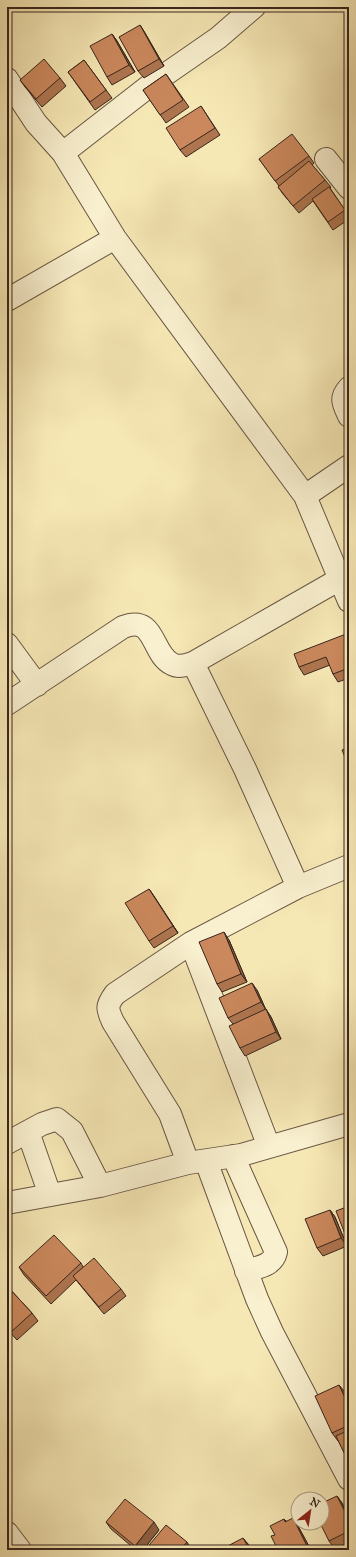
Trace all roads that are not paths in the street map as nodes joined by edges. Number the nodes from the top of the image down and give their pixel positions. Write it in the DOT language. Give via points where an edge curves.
graph roads {
  1 [pos="254,7"];
  2 [pos="7,79"];
  3 [pos="63,153"];
  4 [pos="326,159"];
  5 [pos="349,188"];
  6 [pos="116,238"];
  7 [pos="7,300"];
  8 [pos="349,388"];
  9 [pos="349,416"];
  10 [pos="349,466"];
  11 [pos="305,496"];
  12 [pos="346,593"];
  13 [pos="7,644"];
  14 [pos="193,663"];
  15 [pos="37,685"];
  16 [pos="7,704"];
  17 [pos="349,866"];
  18 [pos="298,887"];
  19 [pos="191,943"];
  20 [pos="349,1125"];
  21 [pos="28,1132"];
  22 [pos="7,1143"];
  23 [pos="269,1147"];
  24 [pos="233,1156"];
  25 [pos="197,1162"];
  26 [pos="100,1186"];
  27 [pos="50,1195"];
  28 [pos="7,1203"];
  29 [pos="246,1271"];
  30 [pos="349,1479"];
  31 [pos="7,1532"];
  32 [pos="20,1550"];
  1 -- 3 [label="street" via="218,38 153,83"];
  2 -- 3 [label="street" via="36,123"];
  3 -- 6 [label="street"];
  4 -- 5 [label="street"];
  6 -- 7 [label="street"];
  6 -- 11 [label="street"];
  8 -- 9 [label="street" via="342,400"];
  10 -- 11 [label="street"];
  11 -- 12 [label="street"];
  12 -- 14 [label="street"];
  13 -- 15 [label="street"];
  14 -- 15 [label="street" via="172,665 147,631 141,625 132,624 123,627"];
  14 -- 18 [label="street" via="245,769"];
  15 -- 16 [label="street"];
  17 -- 18 [label="street"];
  18 -- 19 [label="street"];
  19 -- 23 [label="street"];
  19 -- 25 [label="street" via="115,994 109,1002 108,1011"];
  20 -- 23 [label="street"];
  21 -- 22 [label="street"];
  21 -- 26 [label="street" via="42,1124 57,1120 63,1123 72,1131"];
  21 -- 27 [label="street"];
  23 -- 24 [label="street"];
  24 -- 25 [label="street"];
  24 -- 29 [label="street" via="276,1252 275,1258 268,1264"];
  25 -- 26 [label="street"];
  25 -- 29 [label="street"];
  26 -- 27 [label="street"];
  27 -- 28 [label="street"];
  29 -- 30 [label="street" via="272,1332"];
  31 -- 32 [label="street"];
}
